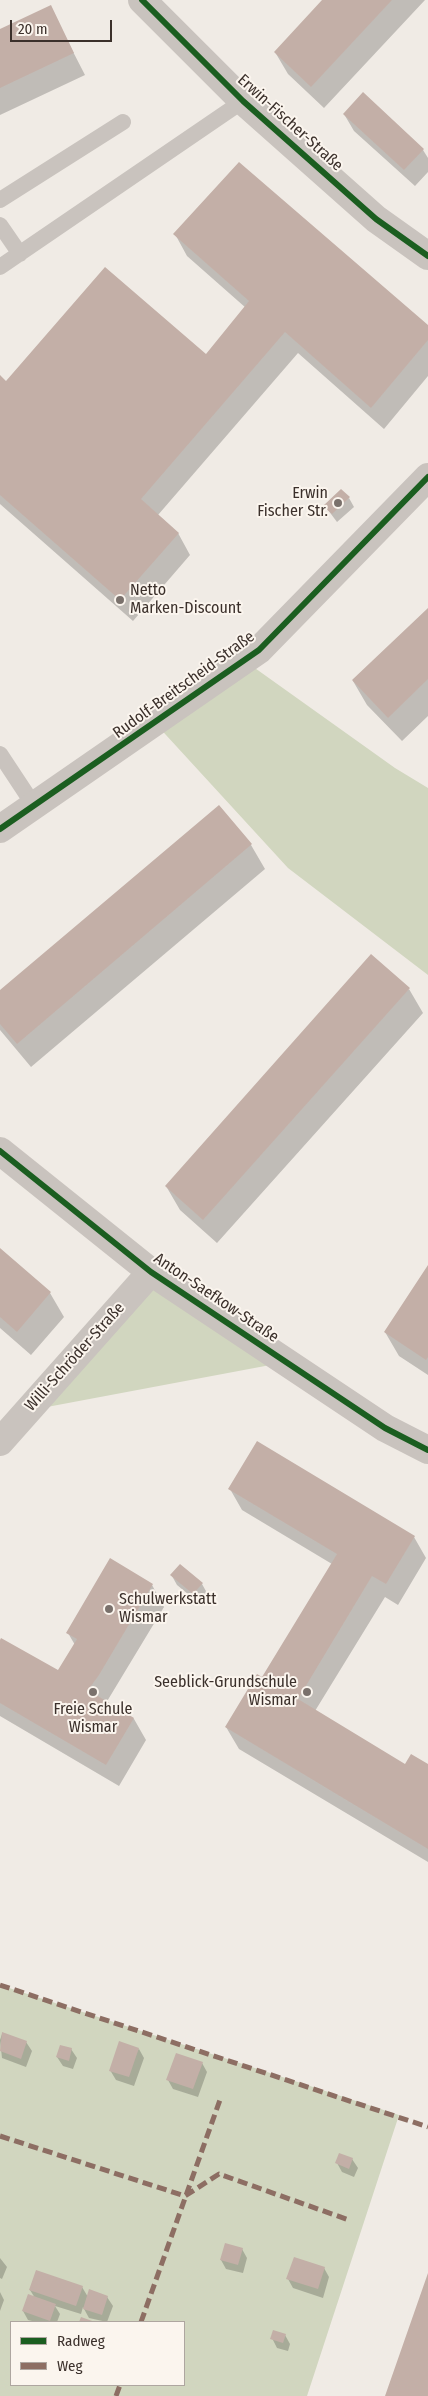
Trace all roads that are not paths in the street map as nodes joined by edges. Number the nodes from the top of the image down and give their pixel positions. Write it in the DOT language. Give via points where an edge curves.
graph roads {
  1 [pos="142,0"];
  2 [pos="243,101"];
  3 [pos="123,122"];
  4 [pos="0,200"];
  5 [pos="0,225"];
  6 [pos="20,254"];
  7 [pos="428,256"];
  8 [pos="0,267"];
  9 [pos="428,477"];
  10 [pos="0,754"];
  11 [pos="34,807"];
  12 [pos="0,829"];
  13 [pos="0,1151"];
  14 [pos="151,1272"];
  15 [pos="0,1442"];
  16 [pos="428,1450"];
  1 -- 2 [label="street, Erwin-Fischer-Straße"];
  2 -- 6 [label="lane"];
  2 -- 7 [label="street, Erwin-Fischer-Straße" via="376,219"];
  3 -- 4 [label="lane"];
  5 -- 6 [label="lane"];
  6 -- 8 [label="lane"];
  9 -- 11 [label="street, Rudolf-Breitscheid-Straße" via="259,650"];
  10 -- 11 [label="lane"];
  11 -- 12 [label="street, Rudolf-Breitscheid-Straße"];
  13 -- 14 [label="street, Anton-Saefkow-Straße"];
  14 -- 15 [label="street, Willi-Schröder-Straße"];
  14 -- 16 [label="street, Anton-Saefkow-Straße" via="385,1428"];
}
